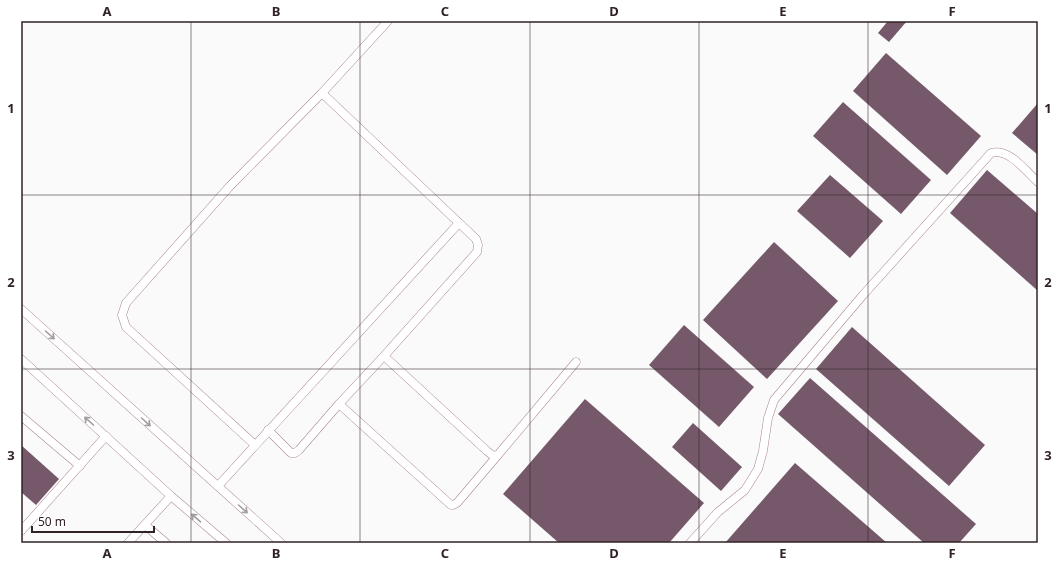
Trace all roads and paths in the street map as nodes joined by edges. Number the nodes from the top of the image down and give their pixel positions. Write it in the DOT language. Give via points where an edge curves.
graph roads {
  1 [pos="388,21"];
  2 [pos="322,93"];
  3 [pos="1038,182"];
  4 [pos="459,223"];
  5 [pos="21,309"];
  6 [pos="384,356"];
  7 [pos="21,359"];
  8 [pos="576,362"];
  9 [pos="339,404"];
  10 [pos="21,416"];
  11 [pos="268,430"];
  12 [pos="106,436"];
  13 [pos="255,445"];
  14 [pos="497,456"];
  15 [pos="80,466"];
  16 [pos="218,486"];
  17 [pos="171,496"];
  18 [pos="145,525"];
  19 [pos="21,531"];
  20 [pos="128,543"];
  21 [pos="166,543"];
  22 [pos="226,543"];
  23 [pos="281,543"];
  24 [pos="690,543"];
  1 -- 2 [label="lane"];
  2 -- 4 [label="lane"];
  2 -- 13 [label="lane" via="230,186 126,303 122,314 126,327"];
  3 -- 24 [label="lane" via="1002,152 991,153 863,295 774,400 758,469 745,490 718,512"];
  4 -- 6 [label="lane" via="476,239 477,252"];
  4 -- 11 [label="lane"];
  5 -- 16 [label="lane, one-way"];
  6 -- 9 [label="lane"];
  6 -- 14 [label="lane" via="487,451"];
  12 -- 7 [label="lane, one-way"];
  8 -- 14 [label="lane"];
  9 -- 11 [label="lane" via="295,453"];
  9 -- 14 [label="lane" via="452,505 457,503"];
  10 -- 15 [label="lane"];
  11 -- 13 [label="lane"];
  12 -- 15 [label="lane"];
  12 -- 17 [label="lane"];
  13 -- 16 [label="lane"];
  15 -- 19 [label="lane"];
  16 -- 23 [label="lane, one-way"];
  17 -- 18 [label="lane"];
  22 -- 17 [label="lane, one-way"];
  18 -- 20 [label="lane"];
  18 -- 21 [label="lane"];
}
